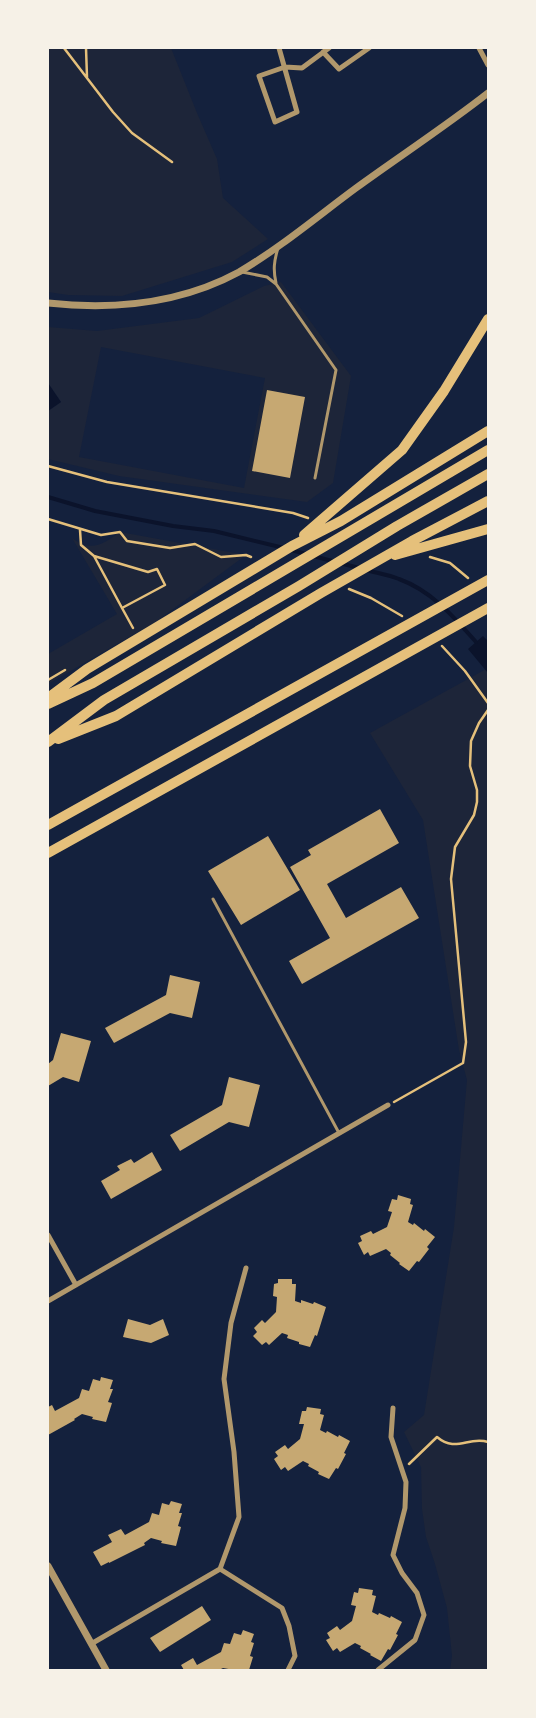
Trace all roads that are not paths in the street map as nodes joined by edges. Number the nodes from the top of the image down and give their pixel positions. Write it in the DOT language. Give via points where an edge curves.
graph roads {
  1 [pos="279,48"];
  2 [pos="329,48"];
  3 [pos="369,48"];
  4 [pos="478,48"];
  5 [pos="323,52"];
  6 [pos="488,64"];
  7 [pos="284,67"];
  8 [pos="488,93"];
  9 [pos="279,245"];
  10 [pos="239,272"];
  11 [pos="276,284"];
  12 [pos="48,303"];
  13 [pos="488,319"];
  14 [pos="488,431"];
  15 [pos="488,450"];
  16 [pos="488,474"];
  17 [pos="314,478"];
  18 [pos="488,501"];
  19 [pos="488,529"];
  20 [pos="292,546"];
  21 [pos="418,548"];
  22 [pos="488,580"];
  23 [pos="488,608"];
  24 [pos="48,698"];
  25 [pos="48,704"];
  26 [pos="48,742"];
  27 [pos="48,825"];
  28 [pos="48,853"];
  29 [pos="213,898"];
  30 [pos="388,1105"];
  31 [pos="339,1134"];
  32 [pos="48,1235"];
  33 [pos="246,1268"];
  34 [pos="76,1285"];
  35 [pos="48,1301"];
  36 [pos="393,1408"];
  37 [pos="48,1566"];
  38 [pos="220,1569"];
  39 [pos="91,1644"];
  40 [pos="106,1670"];
  41 [pos="288,1670"];
  42 [pos="378,1670"];
  1 -- 7 [label="street"];
  2 -- 5 [label="street"];
  3 -- 5 [label="street" via="339,69"];
  4 -- 6 [label="street"];
  5 -- 7 [label="street" via="302,68"];
  7 -- 7 [label="street" via="259,76 275,122 297,112"];
  8 -- 9 [label="street"];
  9 -- 10 [label="street"];
  9 -- 11 [label="lane" via="274,266"];
  10 -- 11 [label="lane" via="267,277"];
  10 -- 12 [label="street" via="177,297 147,302 110,307"];
  11 -- 17 [label="lane" via="336,370"];
  13 -- 20 [label="highway" via="444,391 402,450"];
  14 -- 20 [label="highway" via="341,521"];
  15 -- 25 [label="highway" via="93,682"];
  16 -- 26 [label="highway" via="104,700"];
  18 -- 21 [label="highway"];
  19 -- 21 [label="highway"];
  20 -- 24 [label="highway" via="87,669"];
  21 -- 26 [label="highway" via="384,558 321,593 116,716"];
  22 -- 27 [label="highway"];
  23 -- 28 [label="highway"];
  29 -- 31 [label="lane"];
  30 -- 31 [label="street"];
  31 -- 34 [label="street"];
  32 -- 34 [label="street"];
  33 -- 38 [label="street" via="231,1323 224,1380 239,1517"];
  34 -- 35 [label="street"];
  36 -- 42 [label="street" via="391,1437 406,1482 394,1556 417,1593 424,1616 415,1640"];
  37 -- 39 [label="street"];
  38 -- 39 [label="street"];
  38 -- 41 [label="street" via="282,1608 295,1656"];
  39 -- 40 [label="street"];
}
